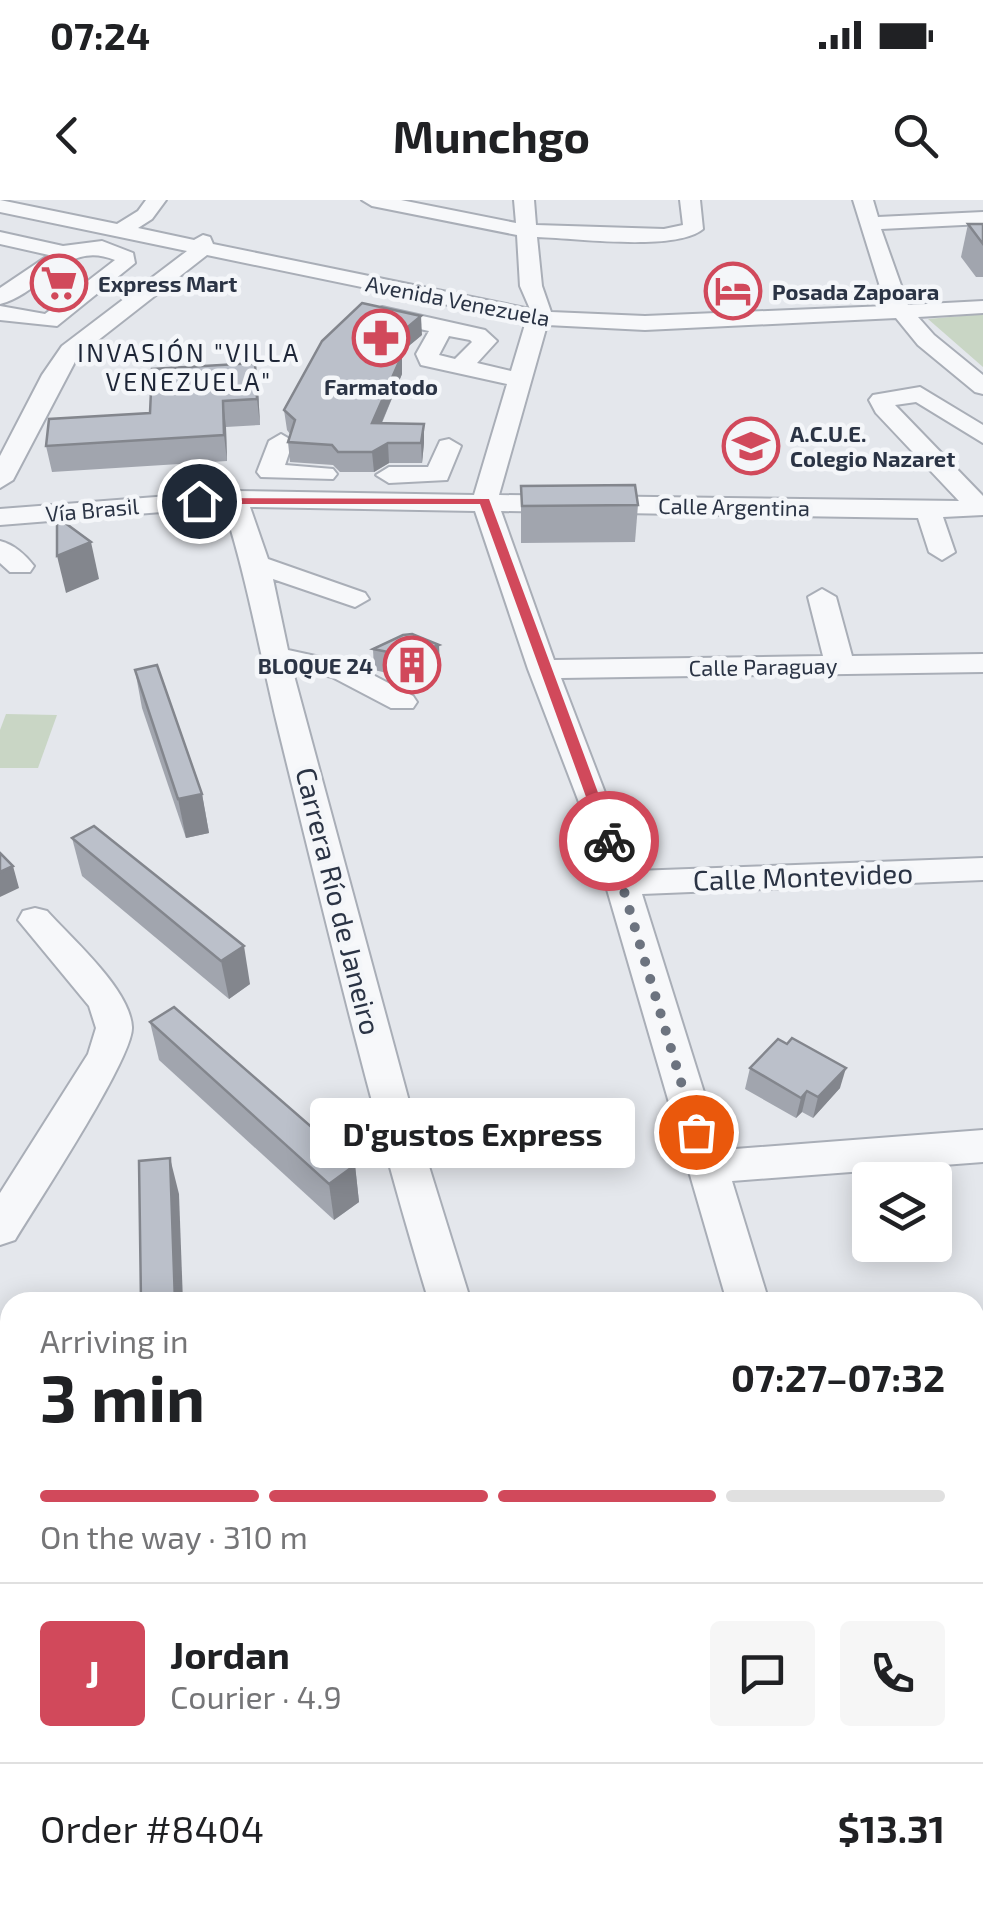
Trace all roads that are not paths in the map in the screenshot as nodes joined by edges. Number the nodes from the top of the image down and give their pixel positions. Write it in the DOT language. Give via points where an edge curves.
graph roads {
  1 [pos="6,200"];
  2 [pos="156,200"];
  3 [pos="372,200"];
  4 [pos="524,200"];
  5 [pos="690,200"];
  6 [pos="863,200"];
  7 [pos="0,206"];
  8 [pos="983,218"];
  9 [pos="872,222"];
  10 [pos="125,228"];
  11 [pos="526,231"];
  12 [pos="0,238"];
  13 [pos="196,245"];
  14 [pos="61,252"];
  15 [pos="0,272"];
  16 [pos="32,277"];
  17 [pos="367,284"];
  18 [pos="983,296"];
  19 [pos="0,298"];
  20 [pos="898,306"];
  21 [pos="983,306"];
  22 [pos="0,313"];
  23 [pos="541,313"];
  24 [pos="0,326"];
  25 [pos="439,327"];
  26 [pos="64,345"];
  27 [pos="460,368"];
  28 [pos="518,379"];
  29 [pos="983,387"];
  30 [pos="0,434"];
  31 [pos="983,436"];
  32 [pos="281,441"];
  33 [pos="449,446"];
  34 [pos="350,475"];
  35 [pos="0,480"];
  36 [pos="972,482"];
  37 [pos="234,499"];
  38 [pos="368,500"];
  39 [pos="485,501"];
  40 [pos="981,507"];
  41 [pos="928,510"];
  42 [pos="0,517"];
  43 [pos="942,552"];
  44 [pos="256,564"];
  45 [pos="822,597"];
  46 [pos="354,599"];
  47 [pos="276,658"];
  48 [pos="983,663"];
  49 [pos="840,665"];
  50 [pos="543,669"];
  51 [pos="402,702"];
  52 [pos="983,869"];
  53 [pos="623,883"];
  54 [pos="36,920"];
  55 [pos="983,1146"];
  56 [pos="706,1167"];
  57 [pos="0,1228"];
  58 [pos="447,1292"];
  59 [pos="745,1292"];
  1 -- 10 [label="street"];
  2 -- 10 [label="street"];
  3 -- 11 [label="street"];
  4 -- 11 [label="street"];
  5 -- 11 [label="street" via="692,229 681,233"];
  6 -- 9 [label="street"];
  7 -- 10 [label="street, Avenida Venezuela"];
  8 -- 9 [label="street"];
  9 -- 20 [label="street"];
  10 -- 13 [label="street, Avenida Venezuela"];
  11 -- 23 [label="street"];
  12 -- 14 [label="street"];
  13 -- 17 [label="street, Avenida Venezuela"];
  13 -- 23 [label="street"];
  13 -- 26 [label="street"];
  14 -- 16 [label="street"];
  14 -- 22 [label="street" via="114,249 126,264 49,320"];
  15 -- 16 [label="street"];
  16 -- 19 [label="street"];
  17 -- 23 [label="street, Avenida Venezuela"];
  17 -- 25 [label="street" via="356,307"];
  18 -- 20 [label="street, Avenida Venezuela"];
  20 -- 21 [label="street, Avenida Venezuela"];
  20 -- 23 [label="street, Avenida Venezuela"];
  20 -- 29 [label="street" via="926,340"];
  23 -- 28 [label="street"];
  24 -- 26 [label="street"];
  25 -- 27 [label="street" via="428,360"];
  25 -- 27 [label="street" via="486,341"];
  26 -- 30 [label="street"];
  26 -- 35 [label="street"];
  27 -- 28 [label="street"];
  28 -- 39 [label="street"];
  31 -- 36 [label="street" via="920,394 881,400 919,447"];
  32 -- 34 [label="street" via="270,472"];
  33 -- 38 [label="street" via="438,475 369,475"];
  36 -- 40 [label="street"];
  37 -- 38 [label="street, Vía Brasil"];
  37 -- 42 [label="street, Vía Brasil"];
  37 -- 44 [label="street, Carrera Río de Janeiro"];
  38 -- 39 [label="street, Vía Brasil"];
  39 -- 41 [label="street, Calle Argentina"];
  39 -- 50 [label="street"];
  40 -- 41 [label="street, Calle Argentina"];
  41 -- 43 [label="street"];
  44 -- 46 [label="street"];
  44 -- 47 [label="street, Carrera Río de Janeiro"];
  45 -- 49 [label="street"];
  47 -- 51 [label="street" via="318,660"];
  47 -- 58 [label="street, Carrera Río de Janeiro" via="391,1105"];
  48 -- 49 [label="street, Calle Paraguay"];
  49 -- 50 [label="street, Calle Paraguay"];
  50 -- 53 [label="street"];
  52 -- 53 [label="street, Calle Montevideo"];
  53 -- 56 [label="street"];
  54 -- 57 [label="street" via="106,1001 114,1028 106,1056"];
  55 -- 56 [label="street"];
  56 -- 59 [label="street"];
}
